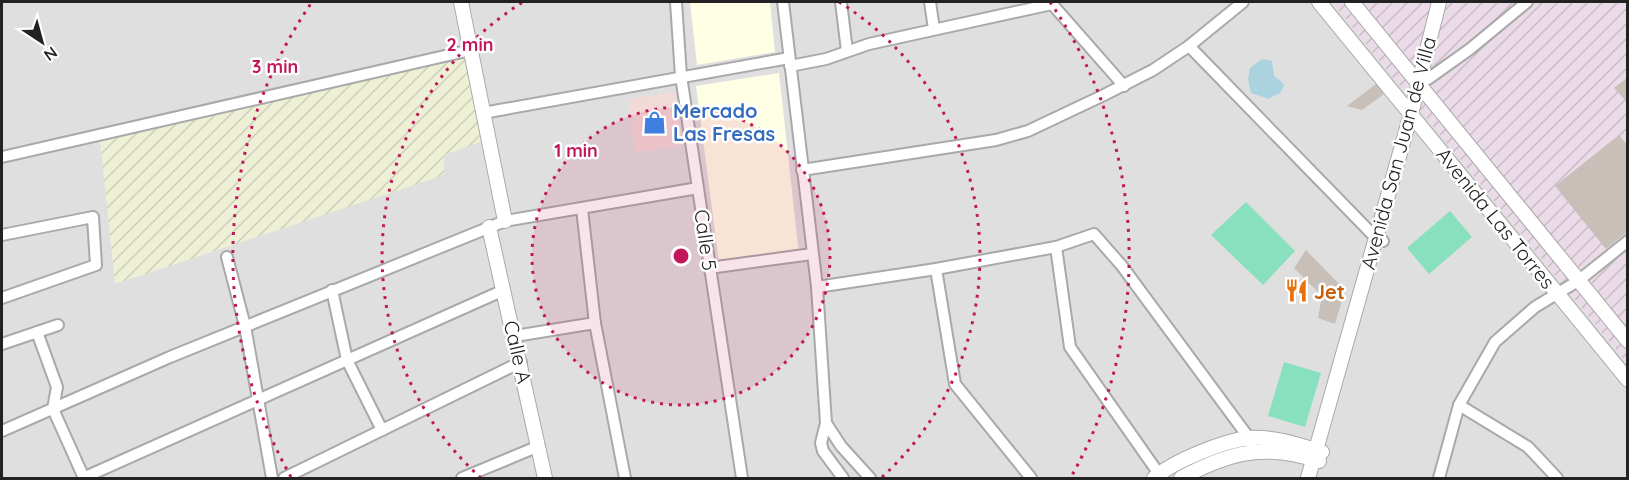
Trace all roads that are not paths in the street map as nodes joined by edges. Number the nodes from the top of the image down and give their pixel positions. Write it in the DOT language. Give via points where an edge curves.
graph roads {
  1 [pos="461,2"];
  2 [pos="676,2"];
  3 [pos="783,2"];
  4 [pos="841,2"];
  5 [pos="930,2"];
  6 [pos="1243,2"];
  7 [pos="1319,2"];
  8 [pos="1352,2"];
  9 [pos="1439,2"];
  10 [pos="1448,2"];
  11 [pos="1527,2"];
  12 [pos="1053,3"];
  13 [pos="934,29"];
  14 [pos="1189,46"];
  15 [pos="471,50"];
  16 [pos="848,51"];
  17 [pos="789,62"];
  18 [pos="681,76"];
  19 [pos="1424,84"];
  20 [pos="1124,86"];
  21 [pos="483,113"];
  22 [pos="1414,117"];
  23 [pos="2,157"];
  24 [pos="802,170"];
  25 [pos="698,188"];
  26 [pos="582,209"];
  27 [pos="505,221"];
  28 [pos="489,227"];
  29 [pos="2,235"];
  30 [pos="1379,239"];
  31 [pos="1628,241"];
  32 [pos="1056,247"];
  33 [pos="813,254"];
  34 [pos="227,256"];
  35 [pos="710,268"];
  36 [pos="936,269"];
  37 [pos="1578,280"];
  38 [pos="817,287"];
  39 [pos="504,290"];
  40 [pos="332,291"];
  41 [pos="1557,293"];
  42 [pos="2,298"];
  43 [pos="595,323"];
  44 [pos="58,325"];
  45 [pos="245,326"];
  46 [pos="37,332"];
  47 [pos="515,336"];
  48 [pos="1628,340"];
  49 [pos="2,344"];
  50 [pos="347,360"];
  51 [pos="521,362"];
  52 [pos="1628,380"];
  53 [pos="258,399"];
  54 [pos="1459,405"];
  55 [pos="53,409"];
  56 [pos="826,423"];
  57 [pos="382,430"];
  58 [pos="2,431"];
  59 [pos="1251,445"];
  60 [pos="539,446"];
  61 [pos="1319,456"];
  62 [pos="1157,476"];
  63 [pos="84,478"];
  64 [pos="272,478"];
  65 [pos="284,478"];
  66 [pos="462,478"];
  67 [pos="545,478"];
  68 [pos="625,478"];
  69 [pos="742,478"];
  70 [pos="843,478"];
  71 [pos="870,478"];
  72 [pos="1031,478"];
  73 [pos="1181,478"];
  74 [pos="1308,478"];
  75 [pos="1317,478"];
  76 [pos="1438,478"];
  77 [pos="1557,478"];
  1 -- 15 [label="street"];
  2 -- 18 [label="street, Calle 5"];
  3 -- 17 [label="street"];
  4 -- 16 [label="street"];
  5 -- 13 [label="street"];
  6 -- 14 [label="street"];
  7 -- 22 [label="street, Avenida Las Torres"];
  8 -- 19 [label="street, Avenida Las Torres"];
  9 -- 19 [label="street, Avenida San Juan de Villa"];
  10 -- 19 [label="street, Avenida San Juan de Villa"];
  11 -- 19 [label="street"];
  12 -- 13 [label="street"];
  12 -- 20 [label="street"];
  13 -- 16 [label="street"];
  14 -- 20 [label="street"];
  14 -- 30 [label="street"];
  15 -- 21 [label="street"];
  15 -- 23 [label="street"];
  16 -- 17 [label="street" via="826,59"];
  17 -- 18 [label="street"];
  17 -- 24 [label="street"];
  18 -- 21 [label="street"];
  18 -- 25 [label="street, Calle 5"];
  19 -- 22 [label="street, Avenida San Juan de Villa"];
  19 -- 37 [label="street, Avenida Las Torres"];
  20 -- 24 [label="street" via="1015,135"];
  21 -- 27 [label="street"];
  22 -- 30 [label="street, Avenida San Juan de Villa"];
  22 -- 41 [label="street, Avenida Las Torres"];
  24 -- 33 [label="street"];
  25 -- 26 [label="street"];
  25 -- 35 [label="street, Calle 5"];
  26 -- 27 [label="street"];
  26 -- 43 [label="street"];
  27 -- 28 [label="street"];
  28 -- 39 [label="street, Calle A"];
  28 -- 40 [label="street"];
  29 -- 42 [label="street" via="93,217 96,265"];
  30 -- 61 [label="street, Avenida San Juan de Villa"];
  31 -- 37 [label="street"];
  32 -- 36 [label="street"];
  32 -- 59 [label="street" via="1094,234 1122,266"];
  32 -- 62 [label="street" via="1070,347"];
  33 -- 35 [label="street"];
  33 -- 38 [label="street"];
  34 -- 45 [label="street"];
  35 -- 69 [label="street, Calle 5"];
  36 -- 38 [label="street"];
  36 -- 72 [label="street" via="955,384"];
  37 -- 41 [label="street"];
  37 -- 48 [label="street, Avenida Las Torres"];
  38 -- 56 [label="street"];
  39 -- 47 [label="street, Calle A"];
  39 -- 50 [label="street"];
  40 -- 45 [label="street"];
  40 -- 50 [label="street"];
  41 -- 52 [label="street, Avenida Las Torres"];
  41 -- 54 [label="street" via="1495,342"];
  43 -- 47 [label="street"];
  43 -- 68 [label="street"];
  44 -- 46 [label="street"];
  45 -- 53 [label="street"];
  45 -- 55 [label="street"];
  46 -- 49 [label="street"];
  46 -- 55 [label="street" via="57,387"];
  47 -- 51 [label="street, Calle A"];
  50 -- 53 [label="street"];
  50 -- 57 [label="street"];
  51 -- 57 [label="street"];
  51 -- 60 [label="street, Calle A"];
  53 -- 63 [label="street"];
  53 -- 64 [label="street"];
  54 -- 76 [label="street"];
  54 -- 77 [label="street" via="1528,447"];
  55 -- 58 [label="street"];
  55 -- 63 [label="street"];
  56 -- 70 [label="street" via="823,451"];
  56 -- 71 [label="street"];
  57 -- 65 [label="street"];
  59 -- 61 [label="street" via="1282,441"];
  59 -- 62 [label="street" via="1204,450"];
  59 -- 73 [label="street"];
  60 -- 66 [label="street"];
  60 -- 67 [label="street, Calle A"];
  61 -- 74 [label="street, Avenida San Juan de Villa"];
  61 -- 75 [label="street, Avenida San Juan de Villa"];
}
